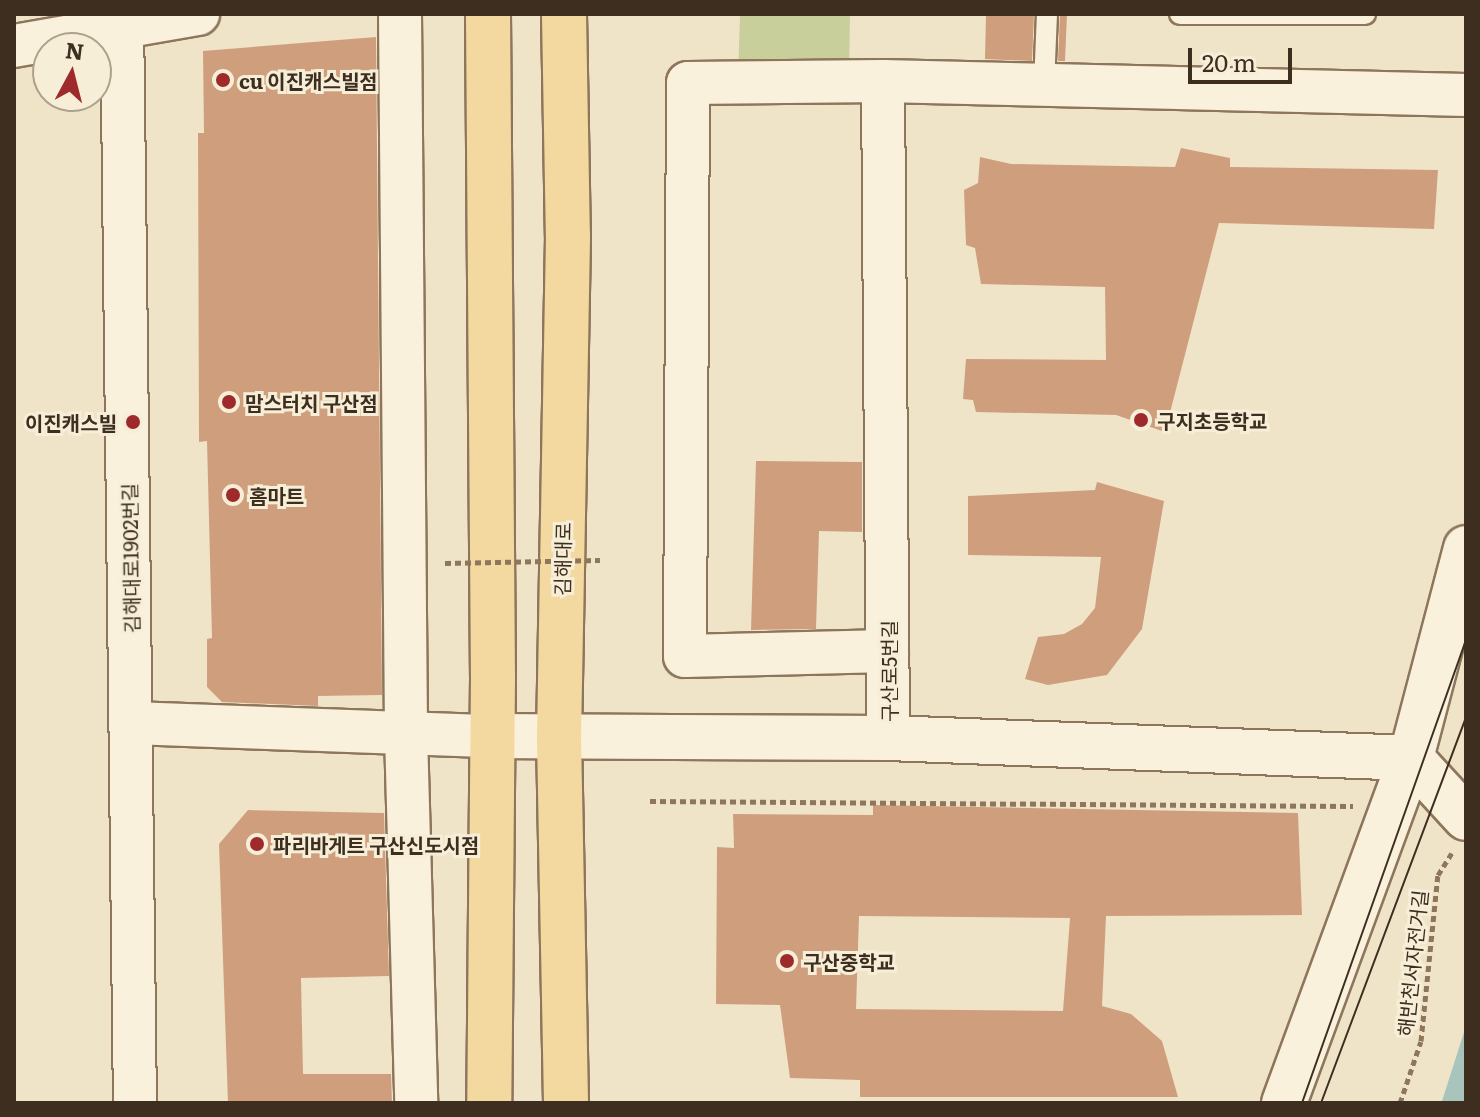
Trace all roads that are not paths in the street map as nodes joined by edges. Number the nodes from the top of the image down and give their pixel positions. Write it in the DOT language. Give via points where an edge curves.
graph roads {
  1 [pos="198,14"];
  2 [pos="400,14"];
  3 [pos="488,14"];
  4 [pos="564,14"];
  5 [pos="1047,14"];
  6 [pos="1180,14"];
  7 [pos="1365,14"];
  8 [pos="122,21"];
  9 [pos="14,46"];
  10 [pos="883,81"];
  11 [pos="1044,85"];
  12 [pos="1466,95"];
  13 [pos="1466,548"];
  14 [pos="887,651"];
  15 [pos="132,723"];
  16 [pos="406,734"];
  17 [pos="491,736"];
  18 [pos="559,738"];
  19 [pos="888,738"];
  20 [pos="1411,758"];
  21 [pos="1462,824"];
  22 [pos="135,1103"];
  23 [pos="416,1103"];
  24 [pos="489,1103"];
  25 [pos="566,1103"];
  26 [pos="1284,1103"];
  1 -- 8 [label="street"];
  2 -- 16 [label="street"];
  3 -- 17 [label="main road"];
  4 -- 18 [label="main road, 김해대로" via="568,237"];
  5 -- 11 [label="lane"];
  6 -- 7 [label="lane"];
  8 -- 9 [label="street"];
  8 -- 15 [label="street, 김해대로1902번길"];
  10 -- 11 [label="street"];
  10 -- 14 [label="street, 구산로5번길"];
  10 -- 14 [label="street" via="688,83 685,656"];
  11 -- 12 [label="street"];
  13 -- 20 [label="street"];
  14 -- 19 [label="street, 구산로5번길"];
  15 -- 16 [label="street"];
  15 -- 22 [label="street, 김해대로1902번길"];
  16 -- 17 [label="street"];
  16 -- 23 [label="street"];
  17 -- 18 [label="street"];
  17 -- 24 [label="main road"];
  18 -- 19 [label="street"];
  18 -- 25 [label="main road, 김해대로"];
  19 -- 20 [label="street, 구산로5번길"];
  20 -- 21 [label="street"];
  20 -- 26 [label="street"];
}
